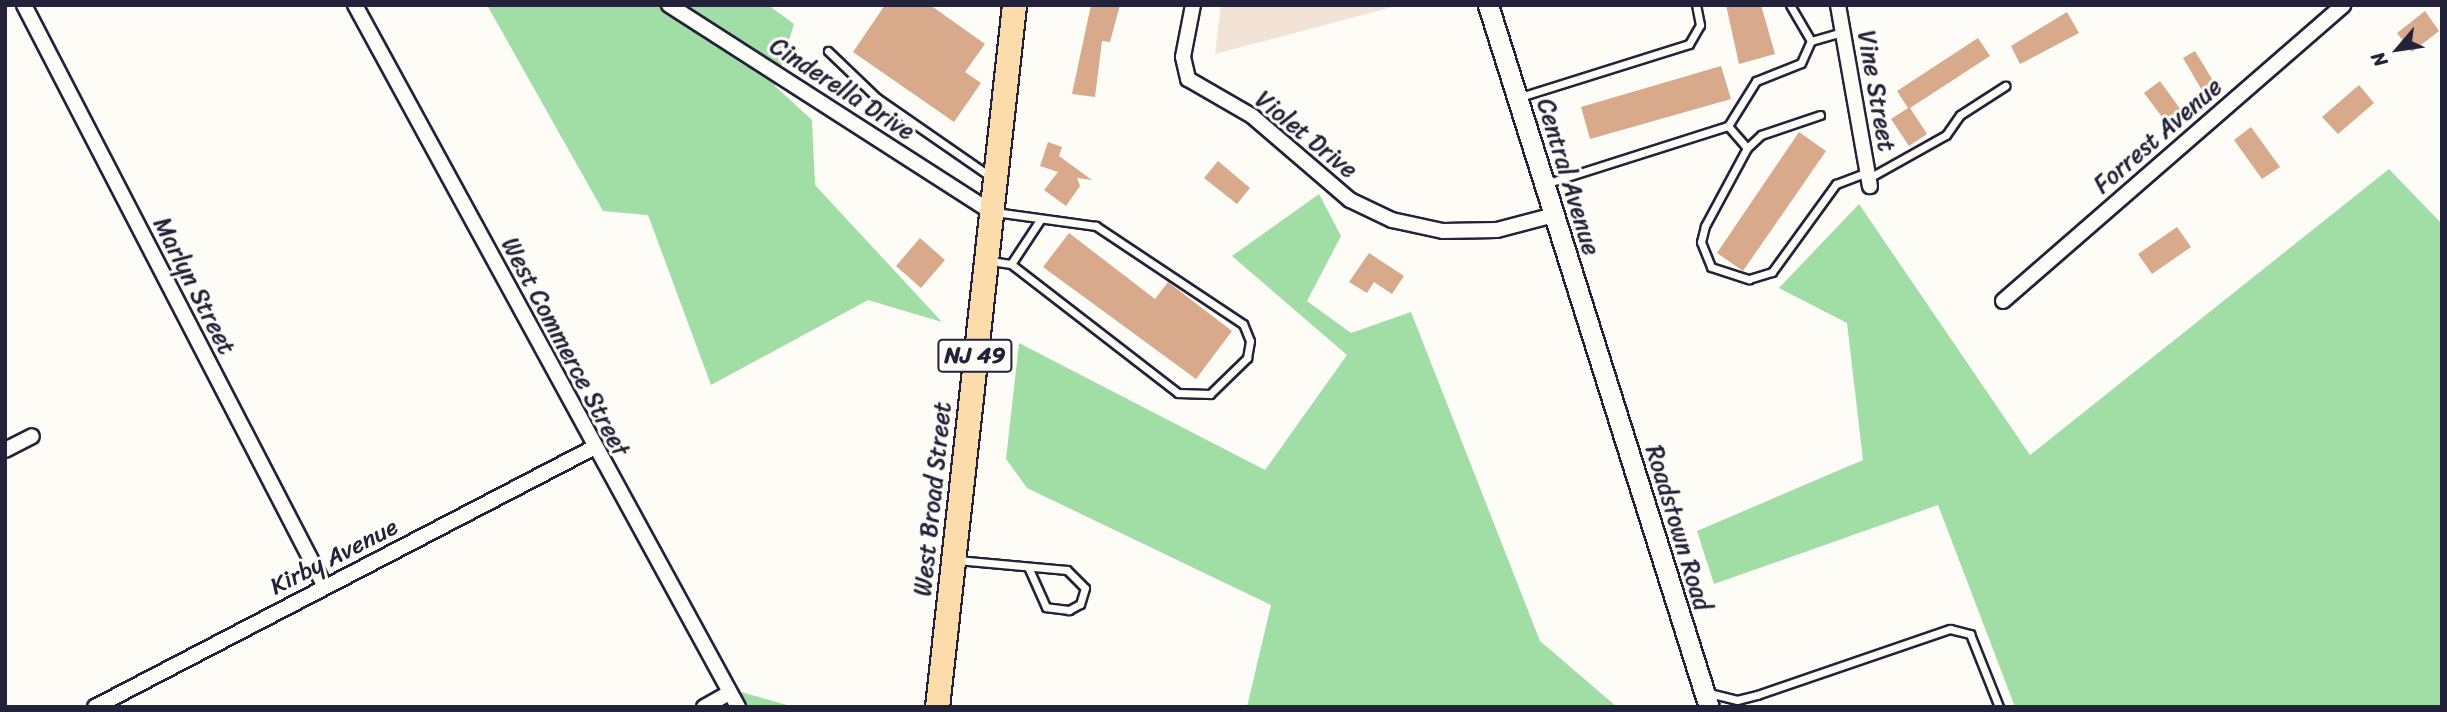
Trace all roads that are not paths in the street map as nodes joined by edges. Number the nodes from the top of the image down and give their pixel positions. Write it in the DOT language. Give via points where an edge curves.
graph roads {
  1 [pos="24,5"];
  2 [pos="355,5"];
  3 [pos="669,5"];
  4 [pos="1014,5"];
  5 [pos="1193,5"];
  6 [pos="1488,5"];
  7 [pos="1696,5"];
  8 [pos="1790,5"];
  9 [pos="1838,5"];
  10 [pos="2343,5"];
  11 [pos="1843,32"];
  12 [pos="1811,41"];
  13 [pos="828,51"];
  14 [pos="2005,86"];
  15 [pos="1517,98"];
  16 [pos="1820,115"];
  17 [pos="1728,126"];
  18 [pos="1746,148"];
  19 [pos="1869,178"];
  20 [pos="995,179"];
  21 [pos="1544,184"];
  22 [pos="991,212"];
  23 [pos="1554,215"];
  24 [pos="1040,220"];
  25 [pos="986,260"];
  26 [pos="1011,264"];
  27 [pos="2003,301"];
  28 [pos="1601,363"];
  29 [pos="33,436"];
  30 [pos="593,448"];
  31 [pos="5,450"];
  32 [pos="953,560"];
  33 [pos="1029,569"];
  34 [pos="325,587"];
  35 [pos="726,694"];
  36 [pos="1707,700"];
  37 [pos="95,707"];
  38 [pos="704,707"];
  39 [pos="738,707"];
  40 [pos="936,707"];
  41 [pos="1999,707"];
  1 -- 34 [label="street, Marlyn Street"];
  2 -- 30 [label="street, West Commerce Street"];
  3 -- 22 [label="street, Cinderella Drive"];
  4 -- 20 [label="highway, West Broad Street / NJ 49"];
  5 -- 23 [label="street, Violet Drive" via="1183,57 1188,79 1252,116 1350,200 1392,220 1443,231 1497,230"];
  6 -- 15 [label="main road, Central Avenue"];
  7 -- 15 [label="lane" via="1700,25 1689,44"];
  8 -- 12 [label="lane"];
  9 -- 11 [label="street, Vine Street"];
  10 -- 27 [label="street, Forrest Avenue"];
  11 -- 12 [label="lane"];
  11 -- 19 [label="street, Vine Street"];
  12 -- 17 [label="lane" via="1801,63 1756,81"];
  13 -- 20 [label="lane" via="877,97"];
  14 -- 19 [label="lane" via="1960,116 1946,135"];
  15 -- 21 [label="main road, Central Avenue"];
  16 -- 18 [label="lane" via="1760,135"];
  17 -- 18 [label="lane"];
  17 -- 21 [label="lane"];
  18 -- 19 [label="lane" via="1701,242 1711,267 1726,276 1772,272 1836,184"];
  20 -- 22 [label="highway, West Broad Street / NJ 49"];
  21 -- 23 [label="main road, Central Avenue"];
  22 -- 24 [label="lane"];
  22 -- 25 [label="highway, West Broad Street / NJ 49"];
  23 -- 28 [label="main road, Central Avenue"];
  24 -- 26 [label="lane"];
  24 -- 26 [label="lane" via="1096,226 1243,324 1250,341 1240,370 1210,394 1178,394"];
  25 -- 26 [label="lane"];
  25 -- 32 [label="highway, West Broad Street / NJ 49"];
  28 -- 36 [label="main road, Roadstown Road"];
  29 -- 31 [label="street"];
  30 -- 34 [label="street, Kirby Avenue"];
  30 -- 35 [label="street, West Commerce Street"];
  32 -- 33 [label="lane"];
  32 -- 40 [label="highway, West Broad Street / NJ 49"];
  33 -- 33 [label="lane" via="1074,573 1084,588 1080,604 1069,610 1046,607"];
  34 -- 37 [label="street, Kirby Avenue"];
  35 -- 38 [label="street"];
  35 -- 39 [label="street, West Commerce Street"];
  36 -- 41 [label="lane" via="1757,695 1950,629 1970,634"];
}
